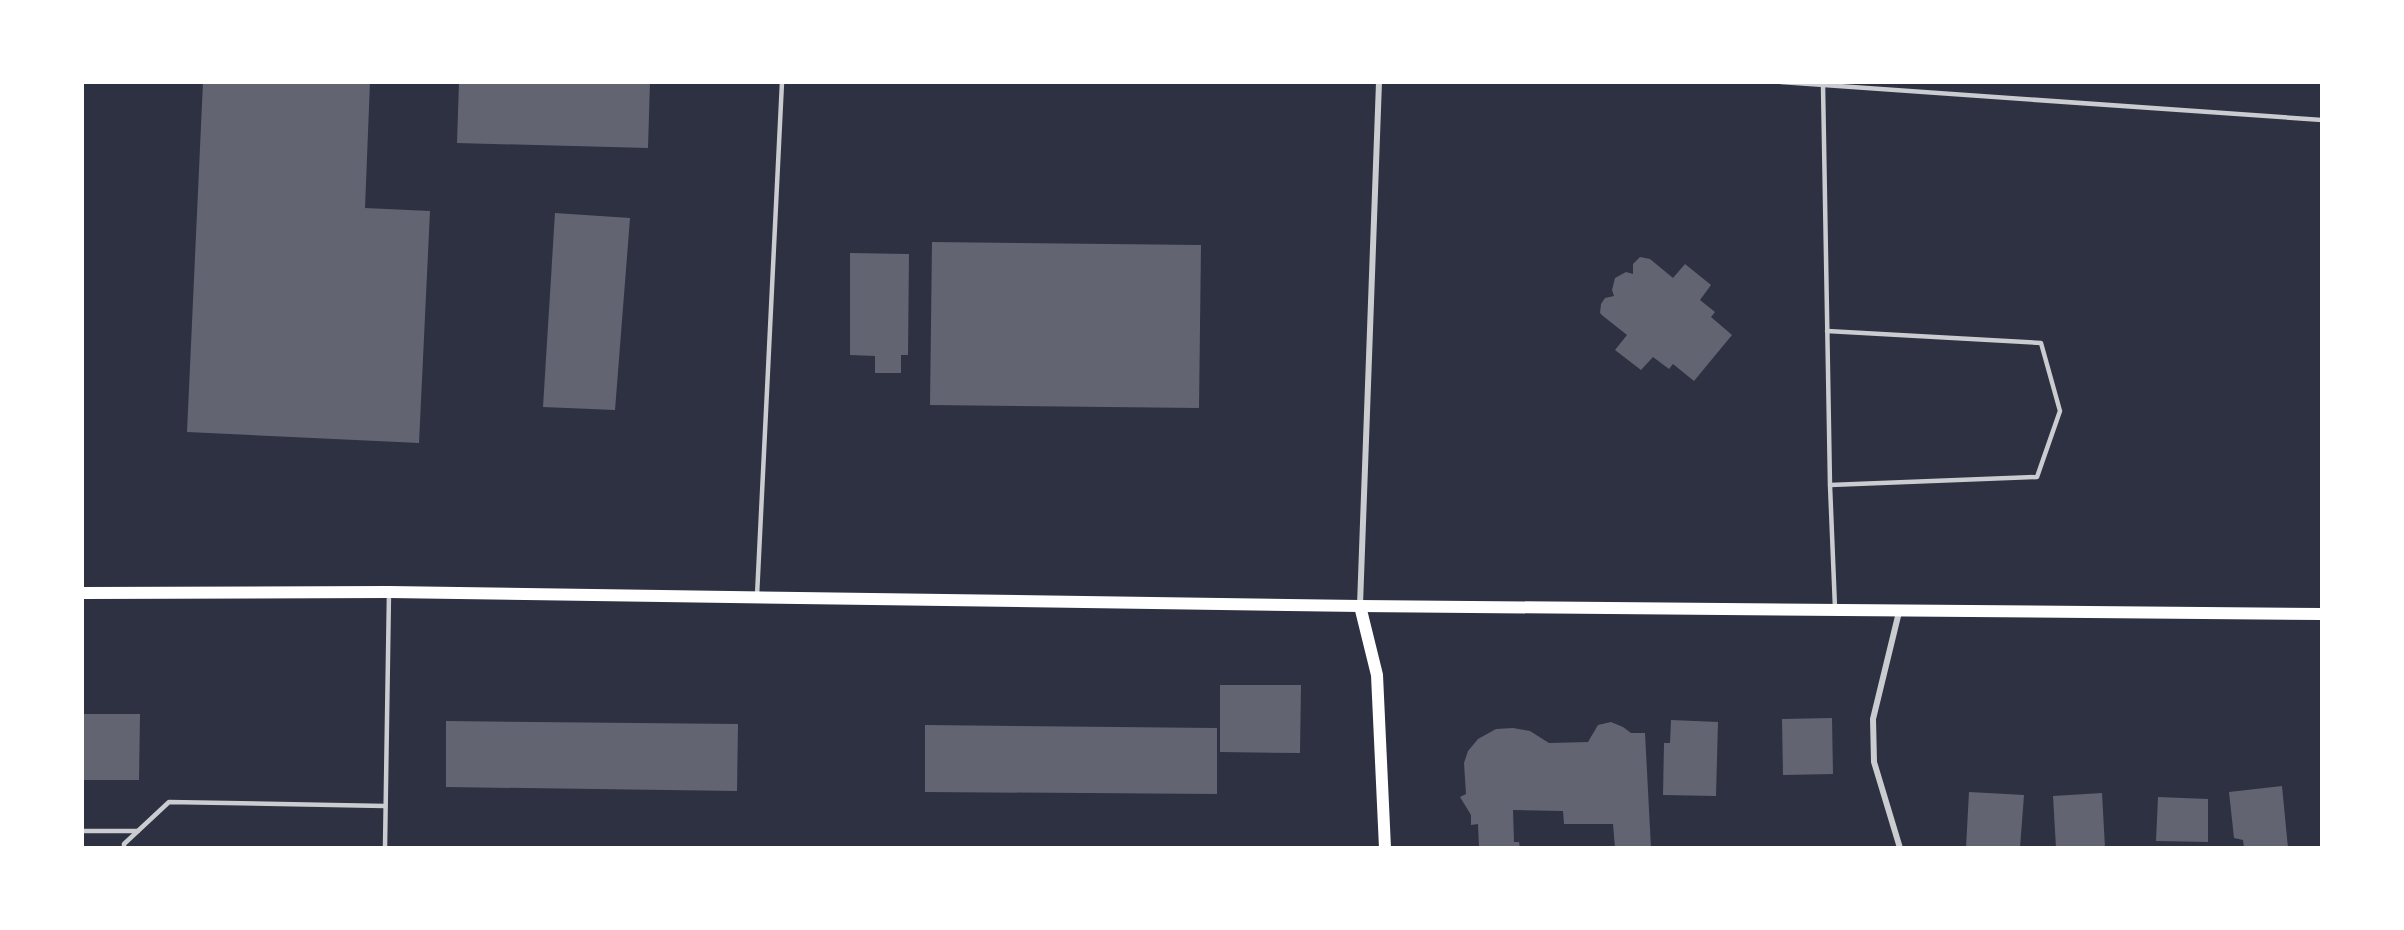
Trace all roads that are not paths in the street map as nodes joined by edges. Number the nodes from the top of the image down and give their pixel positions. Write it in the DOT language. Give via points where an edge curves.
graph roads {
  1 [pos="782,82"];
  2 [pos="1379,82"];
  3 [pos="1781,82"];
  4 [pos="1823,85"];
  5 [pos="2322,120"];
  6 [pos="1827,331"];
  7 [pos="1830,485"];
  8 [pos="389,592"];
  9 [pos="82,593"];
  10 [pos="757,598"];
  11 [pos="1360,606"];
  12 [pos="1835,611"];
  13 [pos="1899,612"];
  14 [pos="2322,614"];
  15 [pos="385,806"];
  16 [pos="82,831"];
  17 [pos="138,831"];
  18 [pos="124,848"];
  19 [pos="385,848"];
  20 [pos="1384,848"];
  21 [pos="1900,848"];
  1 -- 10 [label="lane"];
  2 -- 11 [label="street"];
  3 -- 4 [label="lane"];
  4 -- 5 [label="lane"];
  4 -- 6 [label="lane"];
  6 -- 7 [label="lane"];
  6 -- 7 [label="lane" via="2041,343 2060,411 2037,477"];
  7 -- 12 [label="lane"];
  8 -- 9 [label="main road"];
  8 -- 10 [label="main road"];
  8 -- 15 [label="lane"];
  10 -- 11 [label="main road"];
  11 -- 12 [label="main road"];
  11 -- 20 [label="main road" via="1377,675"];
  12 -- 13 [label="main road"];
  13 -- 14 [label="main road"];
  13 -- 21 [label="street" via="1873,719 1874,762"];
  15 -- 17 [label="lane" via="169,801"];
  15 -- 19 [label="lane"];
  16 -- 17 [label="lane"];
  17 -- 18 [label="lane"];
}
